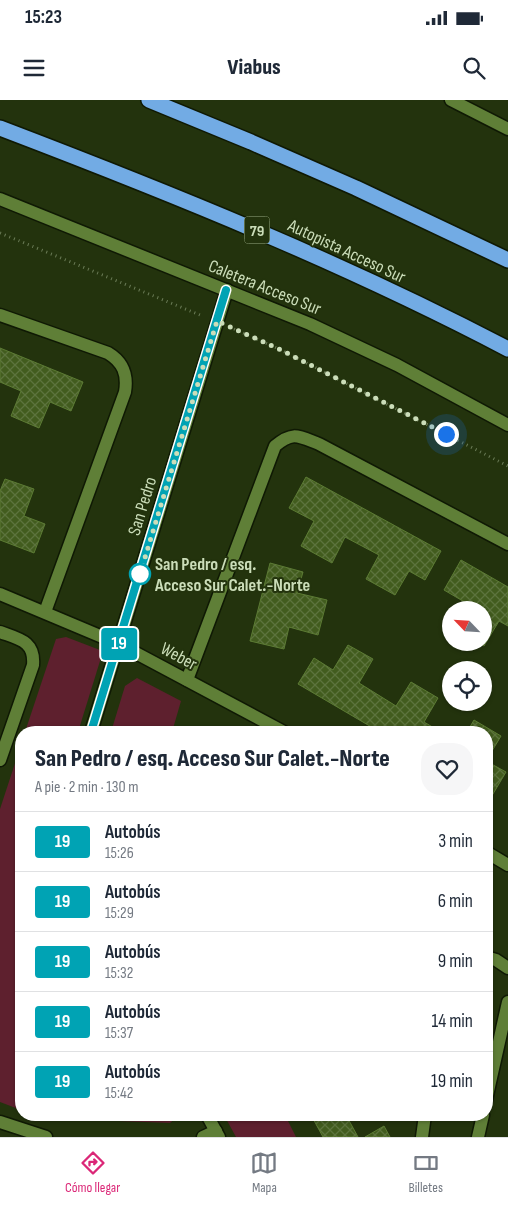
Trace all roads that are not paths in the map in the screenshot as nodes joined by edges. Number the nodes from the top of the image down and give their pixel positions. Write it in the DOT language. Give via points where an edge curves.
graph roads {
  1 [pos="149,100"];
  2 [pos="450,100"];
  3 [pos="0,128"];
  4 [pos="508,129"];
  5 [pos="0,199"];
  6 [pos="508,260"];
  7 [pos="226,290"];
  8 [pos="0,315"];
  9 [pos="508,349"];
  10 [pos="508,425"];
  11 [pos="508,544"];
  12 [pos="0,594"];
  13 [pos="45,612"];
  14 [pos="0,632"];
  15 [pos="118,644"];
  16 [pos="187,680"];
  17 [pos="93,726"];
  18 [pos="273,726"];
  19 [pos="0,760"];
  20 [pos="493,856"];
  21 [pos="508,865"];
  22 [pos="493,959"];
  23 [pos="508,968"];
  24 [pos="508,1002"];
  25 [pos="493,1069"];
  26 [pos="210,1121"];
  27 [pos="424,1121"];
  28 [pos="482,1121"];
  29 [pos="0,1122"];
  30 [pos="21,1134"];
  31 [pos="217,1134"];
  32 [pos="46,1137"];
  33 [pos="203,1137"];
  34 [pos="422,1137"];
  35 [pos="478,1137"];
  1 -- 6 [label="highway" via="356,188"];
  2 -- 4 [label="street"];
  3 -- 9 [label="highway, Autopista Acceso Sur / 79" via="226,217 376,284"];
  5 -- 7 [label="street, Caletera Acceso Sur"];
  7 -- 10 [label="street, Caletera Acceso Sur" via="310,324 406,370"];
  7 -- 15 [label="street, San Pedro"];
  8 -- 13 [label="street" via="108,353 125,372 125,392"];
  11 -- 16 [label="street" via="319,444 299,436 286,438 275,446"];
  12 -- 13 [label="street, Weber"];
  13 -- 15 [label="street, Weber"];
  14 -- 19 [label="street" via="28,644 34,657"];
  15 -- 16 [label="street, Weber"];
  15 -- 17 [label="street, San Pedro"];
  16 -- 18 [label="street, Weber"];
  20 -- 21 [label="street"];
  22 -- 23 [label="street"];
  24 -- 25 [label="street"];
  26 -- 31 [label="street"];
  27 -- 34 [label="street"];
  28 -- 35 [label="street"];
  29 -- 30 [label="street"];
  30 -- 32 [label="street"];
  31 -- 33 [label="street"];
}
